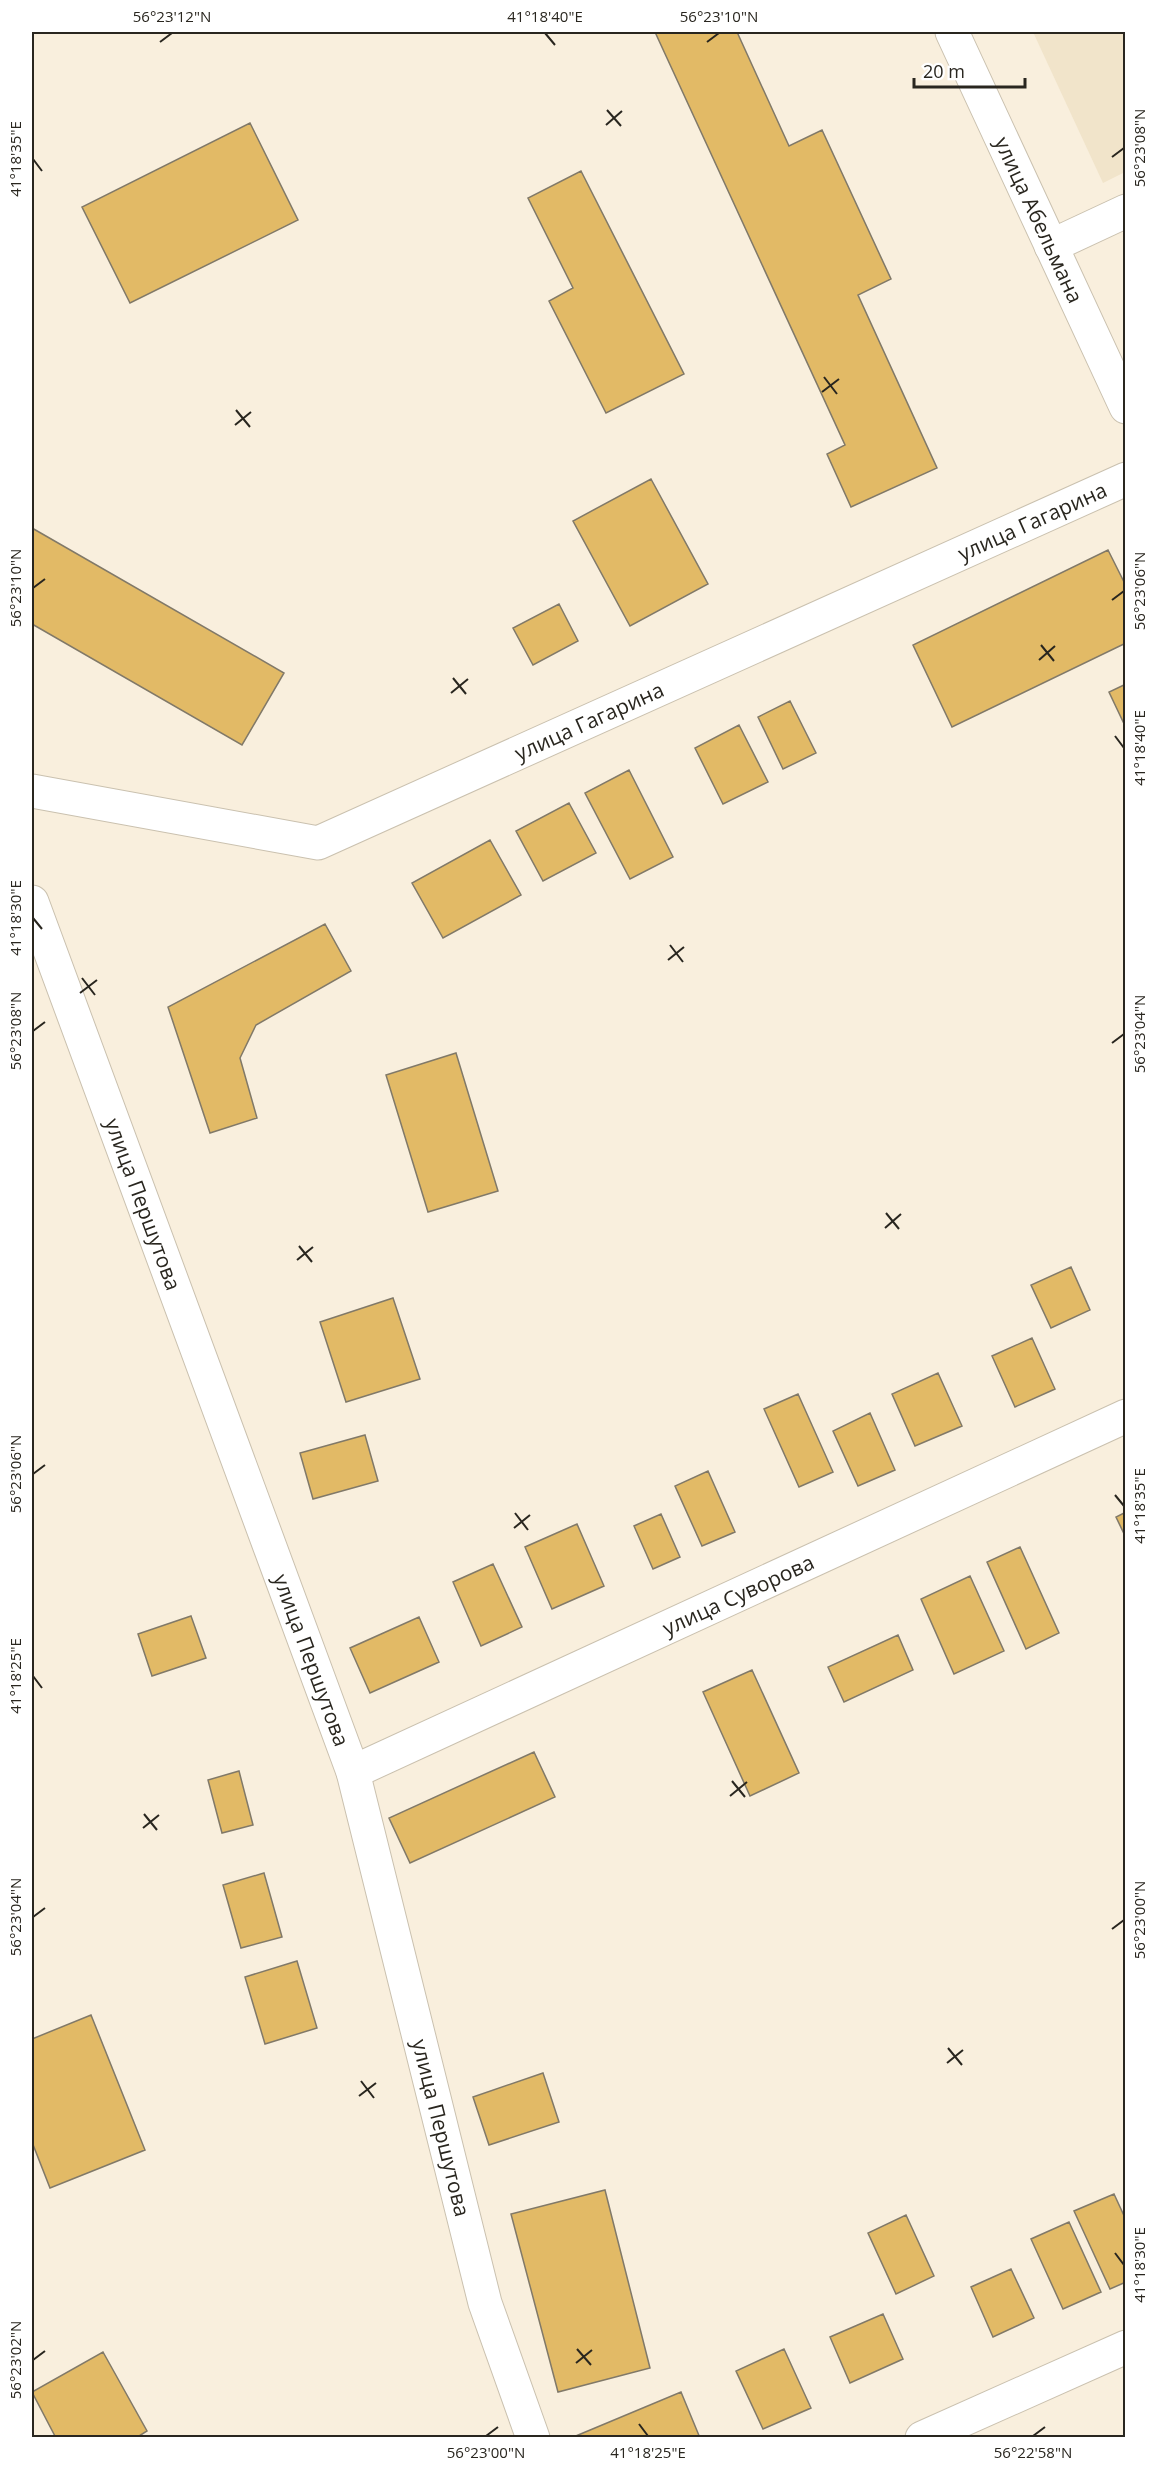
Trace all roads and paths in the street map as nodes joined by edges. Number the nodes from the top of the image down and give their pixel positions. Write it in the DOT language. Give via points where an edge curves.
graph roads {
  1 [pos="952,32"];
  2 [pos="1125,211"];
  3 [pos="1051,246"];
  4 [pos="1125,407"];
  5 [pos="1125,478"];
  6 [pos="32,790"];
  7 [pos="32,902"];
  8 [pos="1125,1416"];
  9 [pos="353,1772"];
  10 [pos="1125,2347"];
  11 [pos="533,2438"];
  12 [pos="922,2438"];
  1 -- 3 [label="street, улица Абельмана"];
  2 -- 3 [label="street"];
  3 -- 4 [label="street, улица Абельмана"];
  5 -- 6 [label="street, улица Гагарина" via="318,843"];
  7 -- 9 [label="street, улица Першутова"];
  8 -- 9 [label="street, улица Суворова"];
  9 -- 11 [label="street, улица Першутова" via="485,2302"];
  10 -- 12 [label="street"];
}
